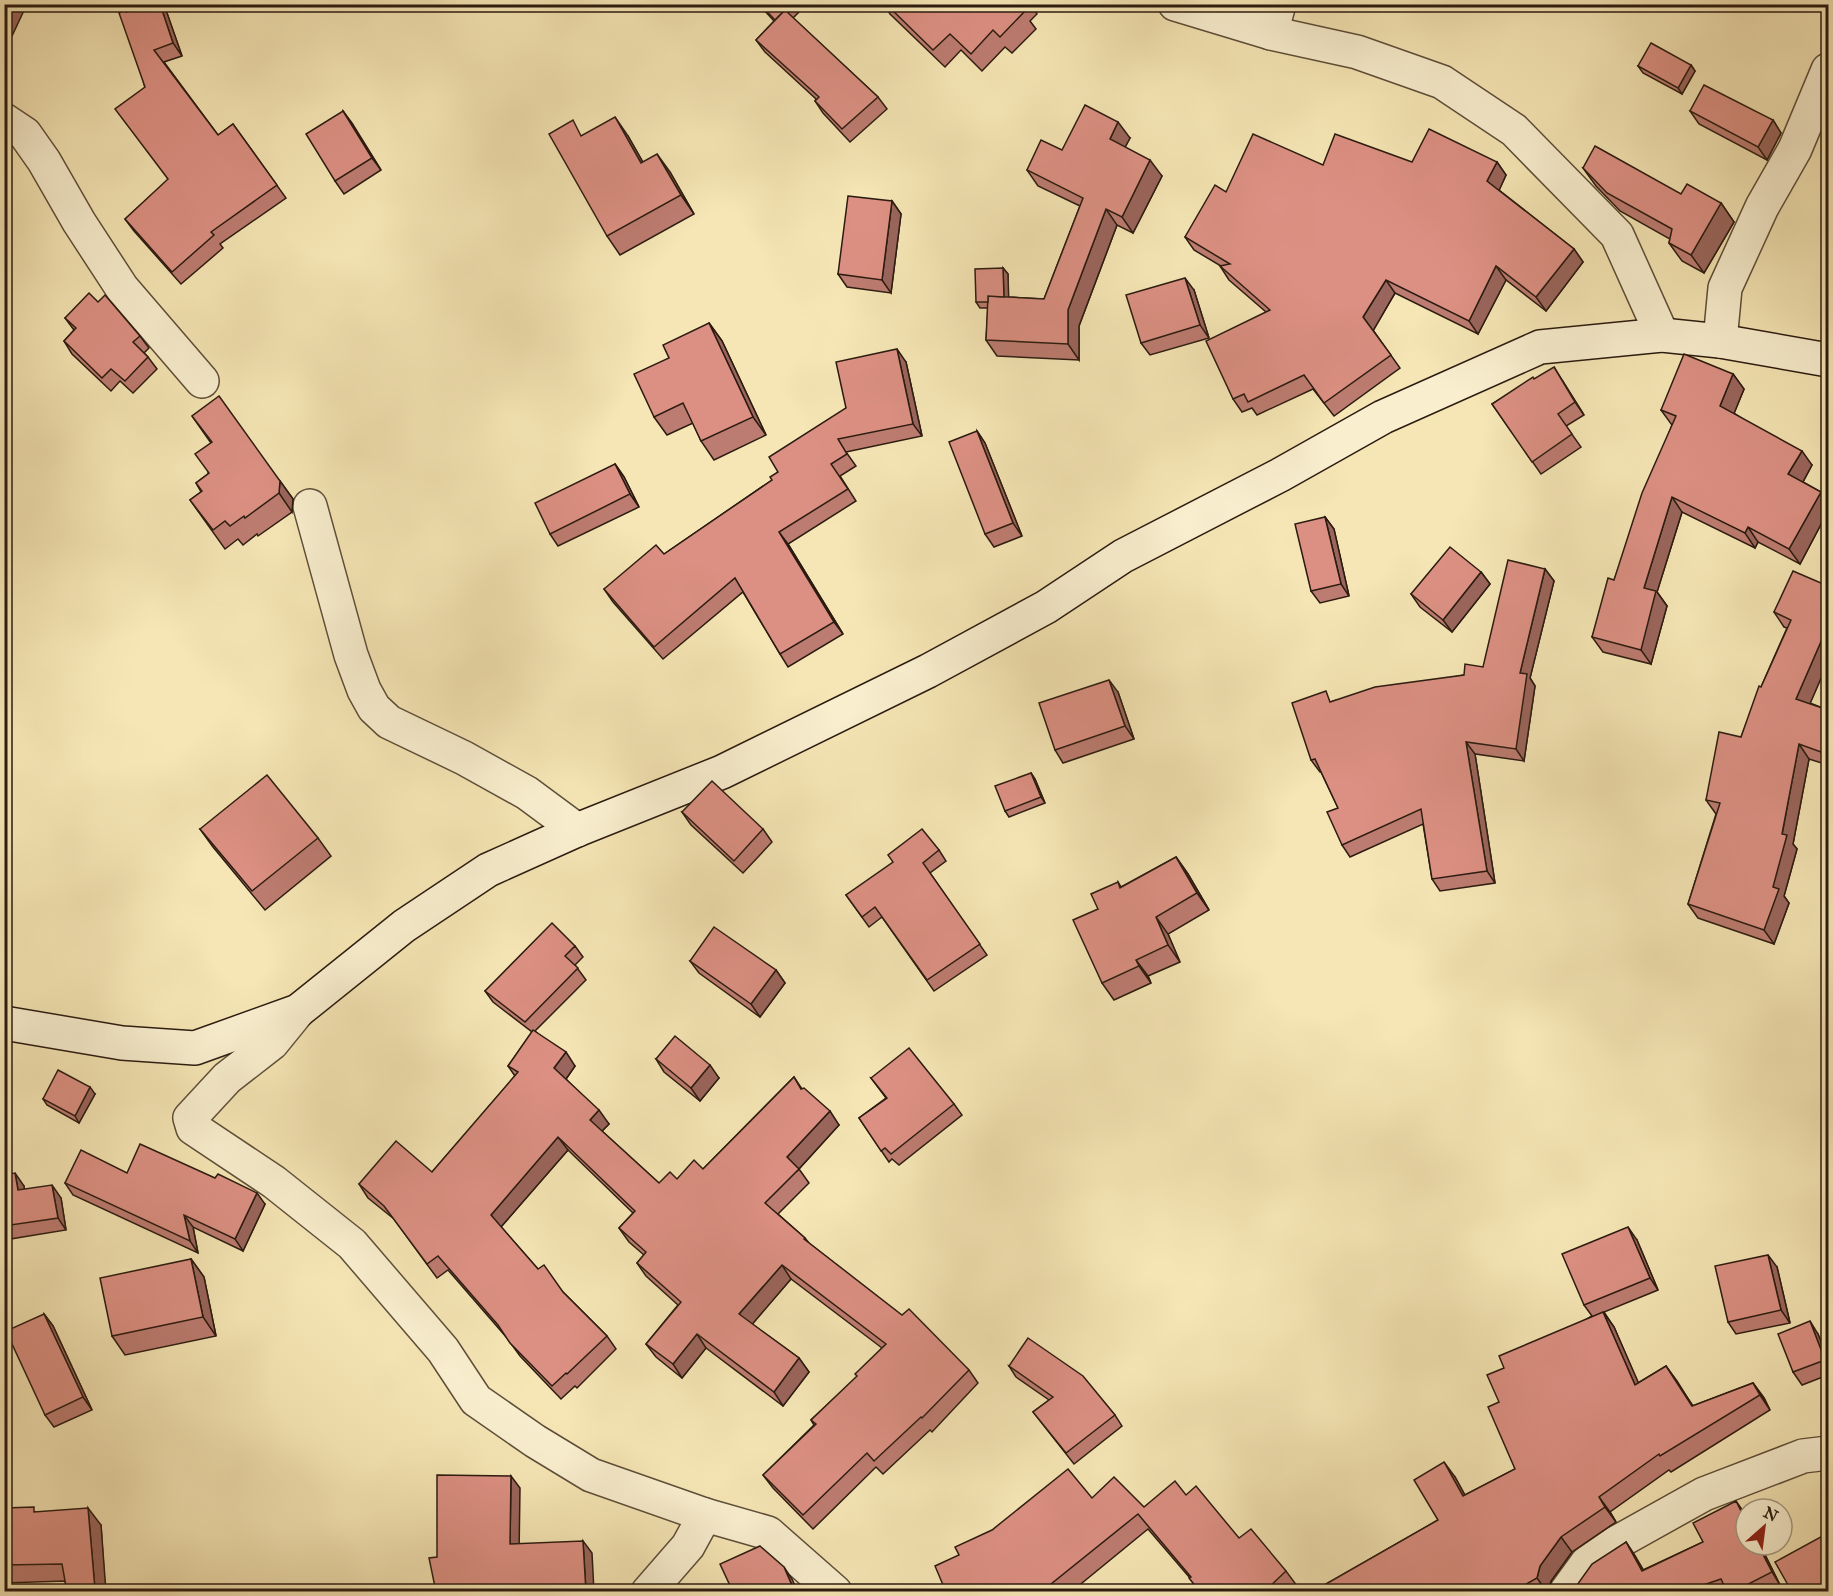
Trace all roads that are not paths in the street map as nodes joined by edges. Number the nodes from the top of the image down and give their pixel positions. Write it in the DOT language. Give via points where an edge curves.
graph roads {
  1 [pos="1175,4"];
  2 [pos="1275,19"];
  3 [pos="1828,70"];
  4 [pos="4,120"];
  5 [pos="1662,335"];
  6 [pos="1720,341"];
  7 [pos="1828,360"];
  8 [pos="202,381"];
  9 [pos="310,506"];
  10 [pos="577,830"];
  11 [pos="298,1011"];
  12 [pos="4,1023"];
  13 [pos="1828,1453"];
  14 [pos="705,1515"];
  15 [pos="648,1592"];
  16 [pos="835,1592"];
  17 [pos="1566,1592"];
  1 -- 2 [label="street"];
  2 -- 5 [label="street" via="1442,82 1514,130 1617,236"];
  3 -- 6 [label="street" via="1794,149 1725,288"];
  4 -- 8 [label="street" via="25,134 122,288"];
  5 -- 6 [label="street"];
  5 -- 10 [label="street" via="1540,347 1383,417 1124,556 1046,607 928,671 722,772"];
  6 -- 7 [label="street"];
  9 -- 10 [label="street" via="351,654 374,708 389,722 527,793"];
  10 -- 11 [label="street" via="488,870 404,926"];
  11 -- 12 [label="street" via="195,1048 122,1043"];
  11 -- 14 [label="street" via="272,1043 206,1100 190,1118 193,1128 274,1182 352,1244 443,1350 476,1400 591,1475"];
  13 -- 17 [label="street" via="1803,1456 1704,1494 1587,1563"];
  14 -- 15 [label="street" via="688,1546"];
  14 -- 16 [label="street" via="768,1533"];
}
